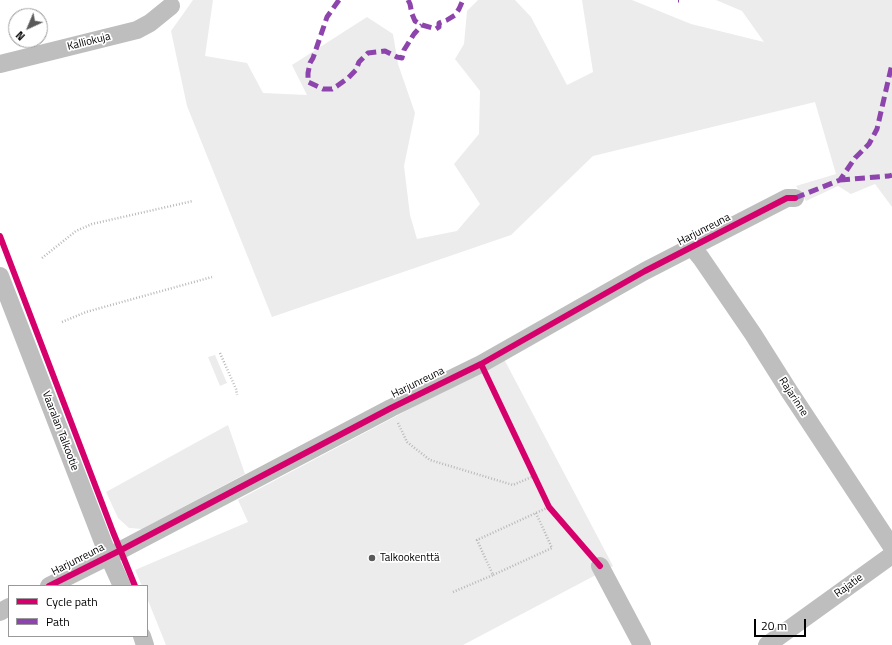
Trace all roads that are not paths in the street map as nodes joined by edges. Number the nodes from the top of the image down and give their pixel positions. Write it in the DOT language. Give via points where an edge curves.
graph roads {
  1 [pos="171,6"];
  2 [pos="0,64"];
  3 [pos="795,198"];
  4 [pos="692,247"];
  5 [pos="0,279"];
  6 [pos="892,547"];
  7 [pos="108,555"];
  8 [pos="892,555"];
  9 [pos="600,566"];
  10 [pos="52,585"];
  11 [pos="122,585"];
  12 [pos="642,645"];
  13 [pos="767,645"];
  1 -- 2 [label="street, Kalliokuja" via="150,23 136,30"];
  3 -- 4 [label="street, Harjunreuna" via="787,198"];
  4 -- 6 [label="street, Rajarinne" via="753,334"];
  4 -- 7 [label="street, Harjunreuna" via="608,291 481,364"];
  5 -- 7 [label="street, Vaaralan Talkootie"];
  7 -- 10 [label="street, Harjunreuna"];
  7 -- 11 [label="street, Vaaralan Talkootie"];
  8 -- 13 [label="street, Rajatie"];
  9 -- 12 [label="street"];
}
